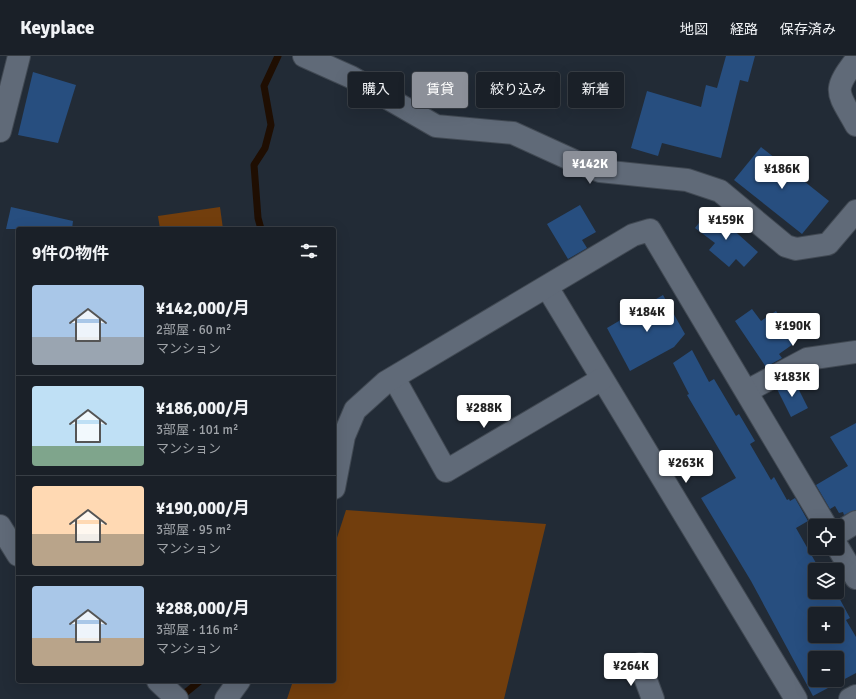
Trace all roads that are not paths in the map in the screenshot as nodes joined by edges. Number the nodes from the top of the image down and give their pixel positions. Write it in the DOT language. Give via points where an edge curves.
graph roads {
  1 [pos="19,56"];
  2 [pos="304,56"];
  3 [pos="856,60"];
  4 [pos="856,125"];
  5 [pos="0,131"];
  6 [pos="856,211"];
  7 [pos="546,287"];
  8 [pos="856,352"];
  9 [pos="394,378"];
  10 [pos="602,378"];
  11 [pos="747,391"];
  12 [pos="336,478"];
  13 [pos="822,519"];
  14 [pos="856,522"];
  15 [pos="0,526"];
  16 [pos="844,530"];
  17 [pos="16,552"];
  18 [pos="842,555"];
  19 [pos="856,578"];
  20 [pos="640,664"];
  21 [pos="238,683"];
  22 [pos="856,696"];
  23 [pos="226,699"];
  24 [pos="653,699"];
  25 [pos="796,699"];
  26 [pos="850,699"];
  1 -- 5 [label="street"];
  2 -- 6 [label="street" via="351,78 436,126 514,133 600,171 687,180 720,191 786,246 796,249 828,244"];
  3 -- 4 [label="street" via="844,75 839,94"];
  7 -- 9 [label="street"];
  7 -- 10 [label="street"];
  7 -- 11 [label="street" via="633,235 650,230"];
  8 -- 11 [label="street" via="807,359"];
  9 -- 10 [label="street" via="446,471"];
  9 -- 12 [label="street" via="386,382 356,410 344,436"];
  10 -- 25 [label="street"];
  11 -- 13 [label="street"];
  14 -- 16 [label="street"];
  15 -- 17 [label="street"];
  18 -- 19 [label="street"];
  20 -- 24 [label="street"];
  21 -- 23 [label="street"];
  22 -- 26 [label="street"];
}
